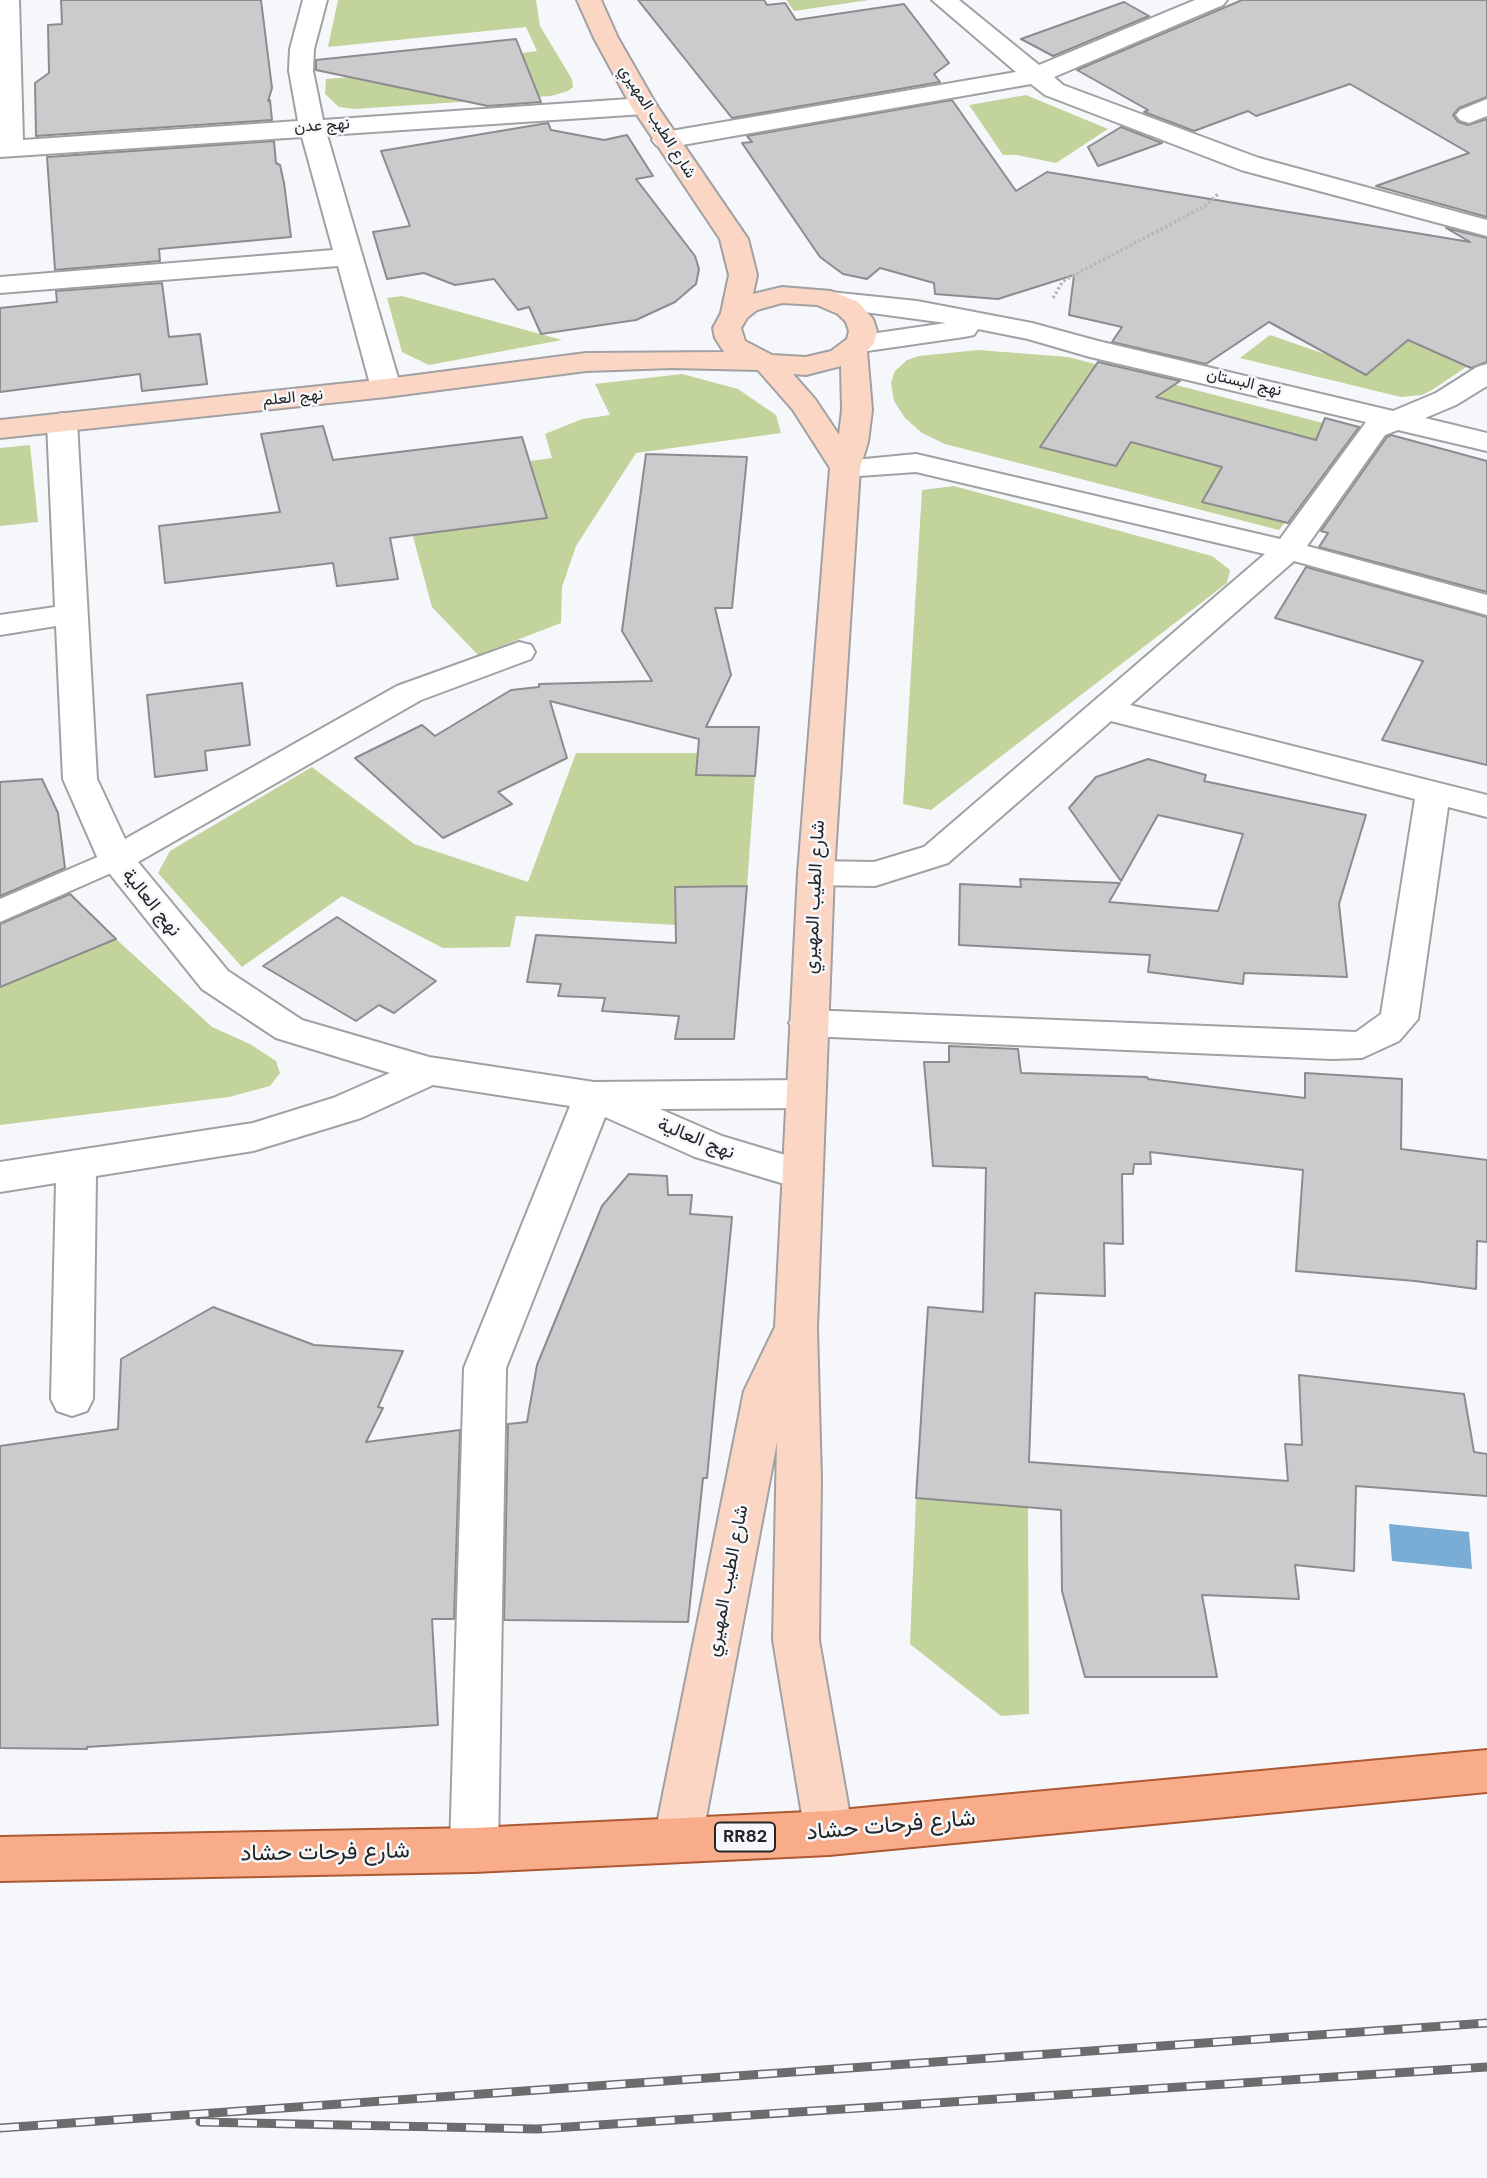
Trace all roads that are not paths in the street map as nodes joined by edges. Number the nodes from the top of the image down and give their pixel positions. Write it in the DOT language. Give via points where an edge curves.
graph roads {
  1 [pos="7,0"];
  2 [pos="315,0"];
  3 [pos="589,0"];
  4 [pos="944,0"];
  5 [pos="1215,0"];
  6 [pos="1034,75"];
  7 [pos="644,106"];
  8 [pos="312,127"];
  9 [pos="665,140"];
  10 [pos="5,148"];
  11 [pos="1487,228"];
  12 [pos="734,239"];
  13 [pos="348,257"];
  14 [pos="0,285"];
  15 [pos="826,299"];
  16 [pos="733,316"];
  17 [pos="1001,327"];
  18 [pos="856,346"];
  19 [pos="586,362"];
  20 [pos="764,362"];
  21 [pos="1487,373"];
  22 [pos="386,388"];
  23 [pos="1399,419"];
  24 [pos="62,422"];
  25 [pos="0,429"];
  26 [pos="1487,442"];
  27 [pos="845,468"];
  28 [pos="1288,550"];
  29 [pos="1487,605"];
  30 [pos="71,614"];
  31 [pos="0,625"];
  32 [pos="519,652"];
  33 [pos="1105,709"];
  34 [pos="1433,793"];
  35 [pos="1487,806"];
  36 [pos="116,859"];
  37 [pos="816,873"];
  38 [pos="0,911"];
  39 [pos="808,1023"];
  40 [pos="429,1071"];
  41 [pos="806,1094"];
  42 [pos="594,1096"];
  43 [pos="76,1165"];
  44 [pos="801,1174"];
  45 [pos="0,1177"];
  46 [pos="796,1328"];
  47 [pos="72,1399"];
  48 [pos="1487,1771"];
  49 [pos="829,1833"];
  50 [pos="678,1839"];
  51 [pos="474,1850"];
  52 [pos="0,1859"];
  1 -- 10 [label="street"];
  2 -- 8 [label="street" via="301,71"];
  3 -- 7 [label="street, شارع الطيب المهيري"];
  4 -- 6 [label="street"];
  5 -- 6 [label="street"];
  6 -- 9 [label="street"];
  6 -- 11 [label="street" via="1054,90 1250,164"];
  7 -- 8 [label="street, نهج عدن"];
  7 -- 9 [label="street, شارع الطيب المهيري"];
  8 -- 10 [label="street, نهج عدن"];
  8 -- 13 [label="street"];
  9 -- 12 [label="street, شارع الطيب المهيري"];
  12 -- 15 [label="street, شارع الطيب المهيري"];
  12 -- 16 [label="street, شارع الطيب المهيري" via="743,275"];
  13 -- 14 [label="street"];
  13 -- 22 [label="street"];
  15 -- 16 [label="street, نهج العلم" via="782,295 747,304"];
  15 -- 17 [label="street, نهج البستان" via="917,309"];
  15 -- 18 [label="street, شارع الطيب المهيري" via="848,308 859,319 863,331"];
  16 -- 19 [label="street, نهج العلم"];
  16 -- 20 [label="street" via="727,328 735,347"];
  17 -- 18 [label="street, نهج البستان"];
  17 -- 23 [label="street, نهج البستان"];
  18 -- 20 [label="street, نهج العلم" via="825,363 787,366"];
  18 -- 27 [label="street, شارع الطيب المهيري" via="857,410"];
  19 -- 20 [label="street, نهج العلم"];
  19 -- 22 [label="street, نهج العلم"];
  20 -- 27 [label="street" via="804,405"];
  21 -- 23 [label="street" via="1446,399"];
  22 -- 24 [label="street, نهج العلم"];
  23 -- 26 [label="street, نهج البستان"];
  23 -- 28 [label="street" via="1375,429"];
  24 -- 25 [label="street, نهج العلم"];
  24 -- 30 [label="street, نهج العالية"];
  27 -- 28 [label="street" via="916,463"];
  27 -- 37 [label="street, شارع الطيب المهيري"];
  28 -- 29 [label="street"];
  28 -- 33 [label="street"];
  30 -- 31 [label="street"];
  30 -- 36 [label="street, نهج العالية" via="80,779"];
  32 -- 36 [label="street" via="409,693"];
  33 -- 34 [label="street"];
  33 -- 37 [label="street" via="936,855 875,874"];
  34 -- 35 [label="street"];
  34 -- 39 [label="street" via="1399,1018 1386,1032 1362,1045"];
  36 -- 38 [label="lane"];
  36 -- 40 [label="street, نهج العالية" via="215,980 289,1029"];
  37 -- 39 [label="street, شارع الطيب المهيري"];
  39 -- 41 [label="street, شارع الطيب المهيري"];
  40 -- 42 [label="street, نهج العالية"];
  40 -- 43 [label="street" via="347,1108 253,1137"];
  41 -- 42 [label="street, نهج العالية"];
  41 -- 44 [label="street, شارع الطيب المهيري"];
  42 -- 44 [label="street, نهج العالية" via="709,1147"];
  42 -- 51 [label="street" via="485,1368"];
  43 -- 45 [label="street"];
  43 -- 47 [label="street"];
  44 -- 46 [label="street, شارع الطيب المهيري"];
  46 -- 49 [label="street, شارع الطيب المهيري" via="796,1640"];
  46 -- 50 [label="street, شارع الطيب المهيري" via="765,1391"];
  48 -- 49 [label="main road, شارع فرحات حشاد / RR82"];
  49 -- 50 [label="main road, شارع فرحات حشاد / RR82"];
  50 -- 51 [label="main road, شارع فرحات حشاد / RR82"];
  51 -- 52 [label="main road, شارع فرحات حشاد / RR82"];
}
